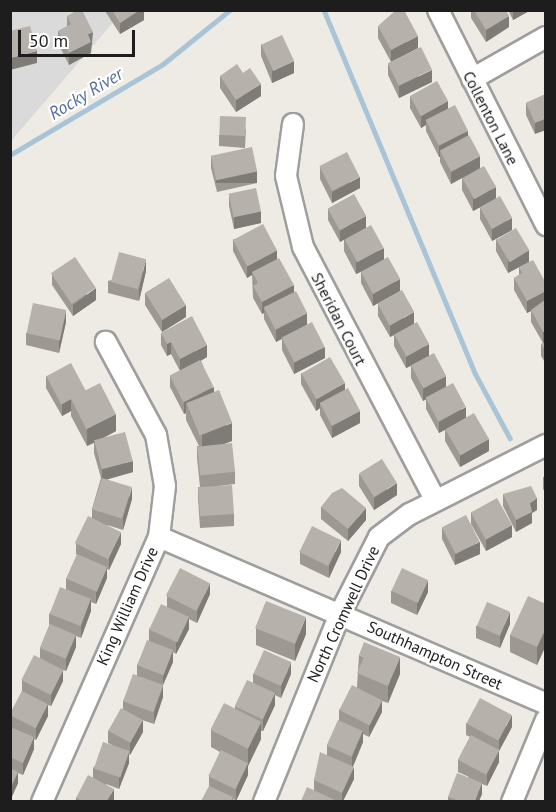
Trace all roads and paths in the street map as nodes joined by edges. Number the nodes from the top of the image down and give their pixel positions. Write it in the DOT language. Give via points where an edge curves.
graph roads {
  1 [pos="438,10"];
  2 [pos="546,37"];
  3 [pos="472,79"];
  4 [pos="293,124"];
  5 [pos="546,225"];
  6 [pos="106,342"];
  7 [pos="546,445"];
  8 [pos="435,500"];
  9 [pos="159,537"];
  10 [pos="340,614"];
  11 [pos="546,704"];
  12 [pos="546,720"];
  13 [pos="42,801"];
  14 [pos="264,801"];
  15 [pos="512,801"];
  1 -- 3 [label="street, Collenton Lane"];
  2 -- 3 [label="street"];
  3 -- 5 [label="street, Collenton Lane"];
  4 -- 8 [label="street, Sheridan Court" via="286,176 303,247"];
  6 -- 9 [label="street, King William Drive" via="156,435 165,486"];
  7 -- 8 [label="street, North Cromwell Drive"];
  8 -- 10 [label="street, North Cromwell Drive" via="379,537"];
  9 -- 10 [label="street, Southhampton Street"];
  9 -- 13 [label="street, King William Drive"];
  10 -- 11 [label="street, Southhampton Street"];
  10 -- 14 [label="street, North Cromwell Drive"];
  12 -- 15 [label="street"];
}
